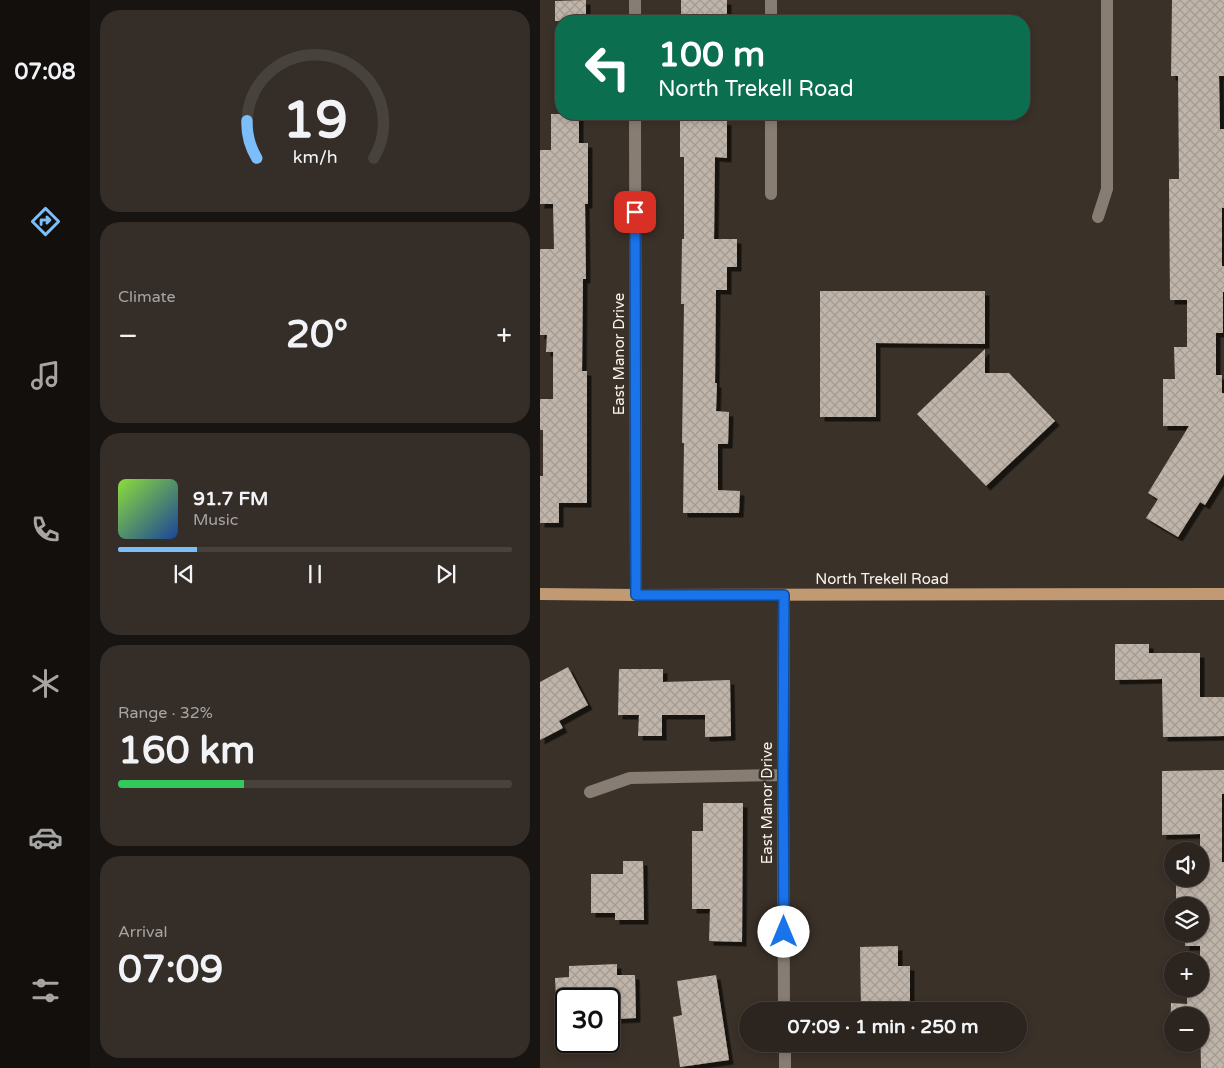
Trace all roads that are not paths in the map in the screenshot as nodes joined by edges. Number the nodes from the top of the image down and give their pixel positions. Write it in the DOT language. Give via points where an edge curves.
graph roads {
  1 [pos="635,0"];
  2 [pos="771,0"];
  3 [pos="1107,0"];
  4 [pos="635,15"];
  5 [pos="771,15"];
  6 [pos="635,120"];
  7 [pos="771,120"];
  8 [pos="771,194"];
  9 [pos="1098,217"];
  10 [pos="540,594"];
  11 [pos="1224,594"];
  12 [pos="636,595"];
  13 [pos="784,595"];
  14 [pos="783,775"];
  15 [pos="590,792"];
  16 [pos="784,1002"];
  17 [pos="785,1052"];
  18 [pos="785,1068"];
  1 -- 4 [label="street"];
  2 -- 5 [label="street"];
  3 -- 9 [label="street" via="1107,189"];
  6 -- 12 [label="street, East Manor Drive"];
  7 -- 8 [label="street"];
  10 -- 12 [label="main road, North Trekell Road"];
  11 -- 13 [label="main road, North Trekell Road"];
  12 -- 13 [label="main road, North Trekell Road"];
  13 -- 14 [label="street, East Manor Drive"];
  14 -- 15 [label="street" via="630,778"];
  14 -- 16 [label="street, East Manor Drive"];
  17 -- 18 [label="street"];
}
